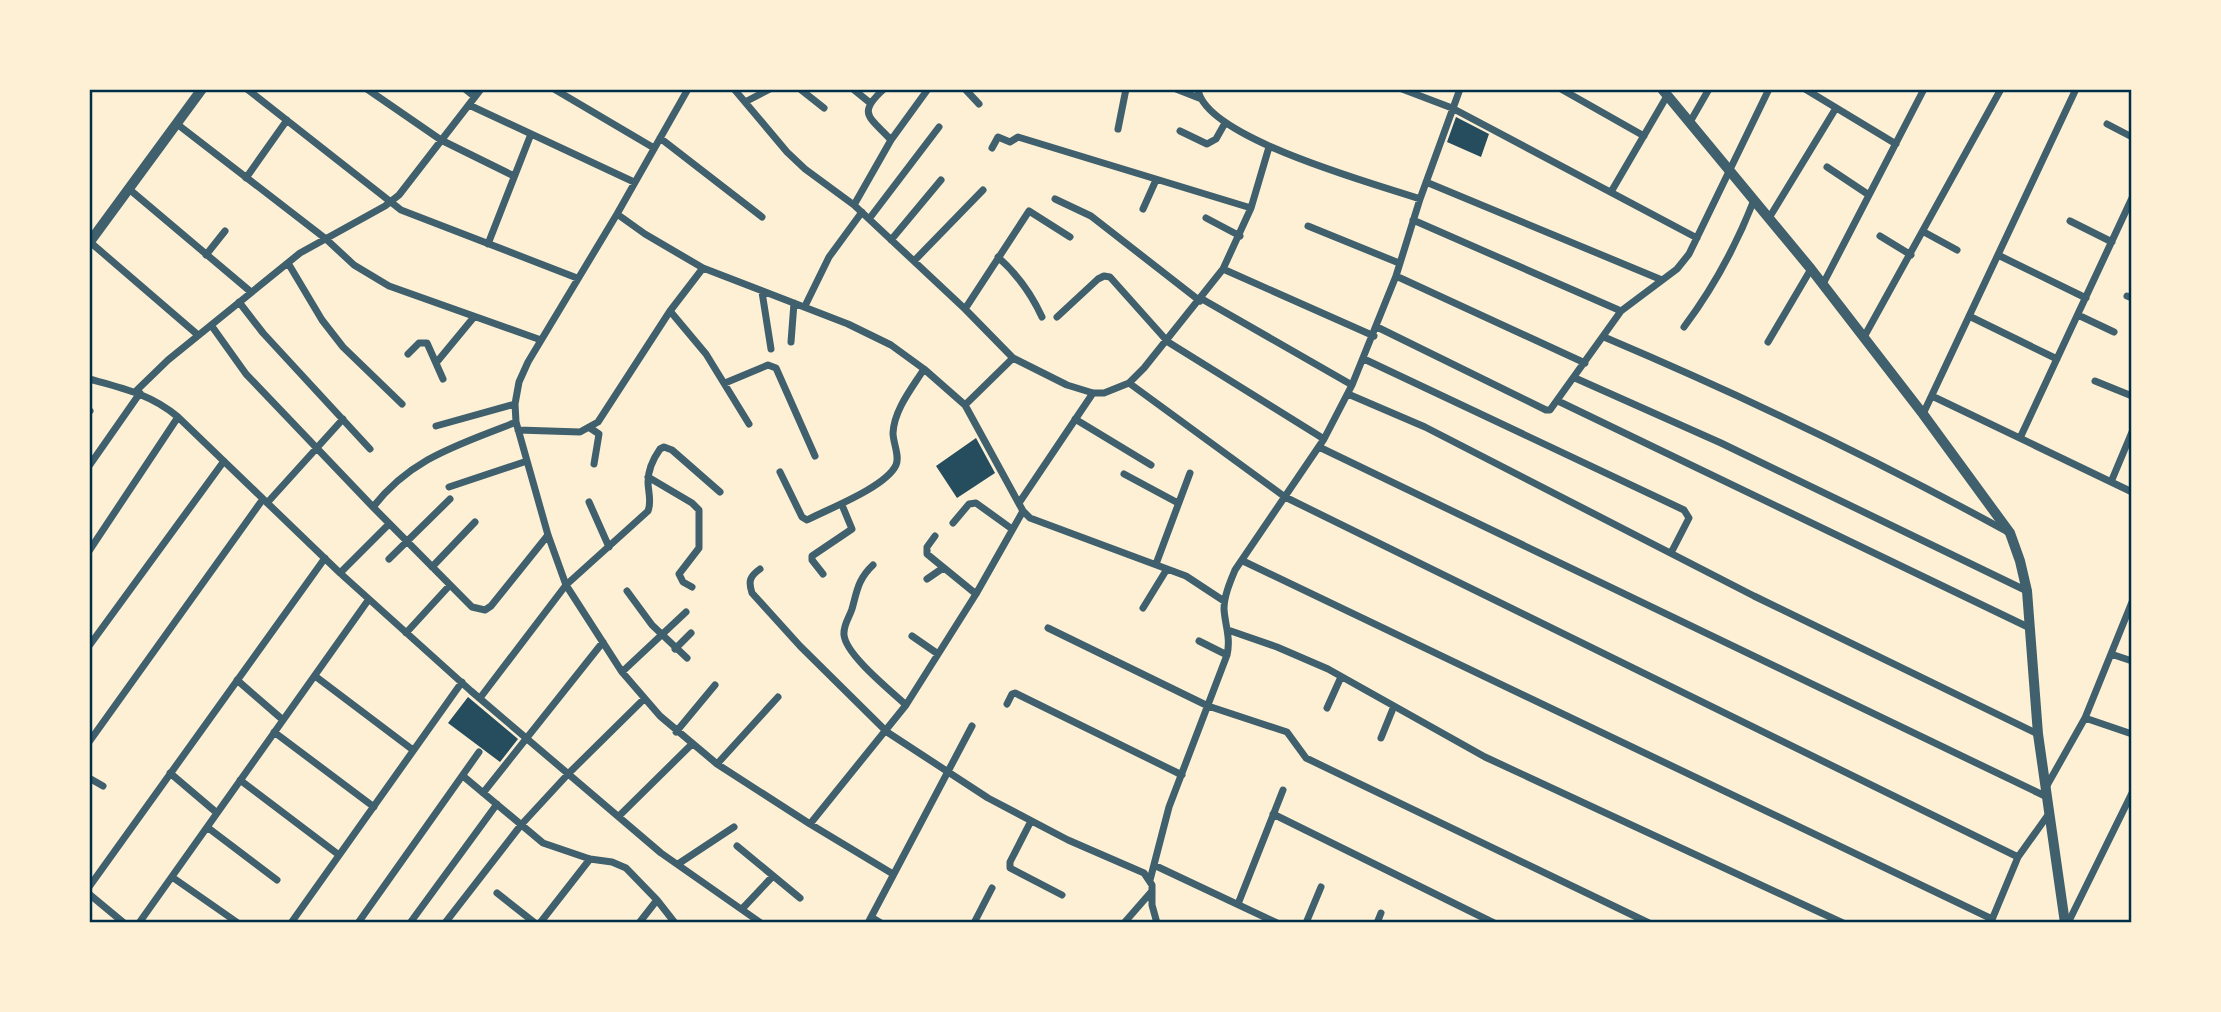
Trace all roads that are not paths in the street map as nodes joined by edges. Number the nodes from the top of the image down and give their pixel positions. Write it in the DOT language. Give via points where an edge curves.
graph roads {
  1 [pos="202,89"];
  2 [pos="247,89"];
  3 [pos="367,89"];
  4 [pos="464,89"];
  5 [pos="481,89"];
  6 [pos="554,89"];
  7 [pos="688,89"];
  8 [pos="734,89"];
  9 [pos="770,89"];
  10 [pos="800,89"];
  11 [pos="853,89"];
  12 [pos="884,89"];
  13 [pos="928,89"];
  14 [pos="965,89"];
  15 [pos="1126,89"];
  16 [pos="1176,89"];
  17 [pos="1198,89"];
  18 [pos="1402,89"];
  19 [pos="1460,89"];
  20 [pos="1561,89"];
  21 [pos="1709,89"];
  22 [pos="1769,89"];
  23 [pos="1805,89"];
  24 [pos="1924,89"];
  25 [pos="2001,89"];
  26 [pos="2076,89"];
  27 [pos="1817,92"];
  28 [pos="1665,93"];
  29 [pos="475,97"];
  30 [pos="1199,98"];
  31 [pos="869,102"];
  32 [pos="745,103"];
  33 [pos="979,104"];
  34 [pos="469,105"];
  35 [pos="824,108"];
  36 [pos="1452,108"];
  37 [pos="1836,108"];
  38 [pos="287,120"];
  39 [pos="1690,122"];
  40 [pos="1225,123"];
  41 [pos="177,124"];
  42 [pos="2107,124"];
  43 [pos="939,127"];
  44 [pos="1118,129"];
  45 [pos="1180,131"];
  46 [pos="531,134"];
  47 [pos="1644,136"];
  48 [pos="2132,137"];
  49 [pos="660,138"];
  50 [pos="891,140"];
  51 [pos="441,141"];
  52 [pos="1895,144"];
  53 [pos="1269,147"];
  54 [pos="654,148"];
  55 [pos="992,148"];
  56 [pos="1827,167"];
  57 [pos="1730,170"];
  58 [pos="514,176"];
  59 [pos="246,178"];
  60 [pos="941,180"];
  61 [pos="1156,180"];
  62 [pos="634,182"];
  63 [pos="1426,182"];
  64 [pos="129,189"];
  65 [pos="983,190"];
  66 [pos="1611,192"];
  67 [pos="1869,195"];
  68 [pos="2132,198"];
  69 [pos="1055,199"];
  70 [pos="1420,199"];
  71 [pos="1754,200"];
  72 [pos="391,202"];
  73 [pos="854,205"];
  74 [pos="1251,208"];
  75 [pos="1143,209"];
  76 [pos="862,212"];
  77 [pos="618,214"];
  78 [pos="762,217"];
  79 [pos="1206,218"];
  80 [pos="1769,218"];
  81 [pos="869,219"];
  82 [pos="1413,220"];
  83 [pos="2070,221"];
  84 [pos="1308,226"];
  85 [pos="93,229"];
  86 [pos="225,231"];
  87 [pos="1924,232"];
  88 [pos="1240,236"];
  89 [pos="1880,236"];
  90 [pos="1070,237"];
  91 [pos="1697,238"];
  92 [pos="326,239"];
  93 [pos="891,240"];
  94 [pos="2112,242"];
  95 [pos="90,243"];
  96 [pos="488,244"];
  97 [pos="1957,250"];
  98 [pos="206,255"];
  99 [pos="1911,255"];
  100 [pos="1998,255"];
  101 [pos="998,257"];
  102 [pos="914,261"];
  103 [pos="288,263"];
  104 [pos="1399,263"];
  105 [pos="703,268"];
  106 [pos="1223,269"];
  107 [pos="1811,269"];
  108 [pos="1396,276"];
  109 [pos="577,278"];
  110 [pos="1662,280"];
  111 [pos="1823,284"];
  112 [pos="251,292"];
  113 [pos="762,292"];
  114 [pos="2086,298"];
  115 [pos="1201,300"];
  116 [pos="239,302"];
  117 [pos="794,303"];
  118 [pos="805,306"];
  119 [pos="965,309"];
  120 [pos="670,311"];
  121 [pos="1622,311"];
  122 [pos="2078,315"];
  123 [pos="1969,316"];
  124 [pos="474,317"];
  125 [pos="1042,317"];
  126 [pos="1057,317"];
  127 [pos="211,325"];
  128 [pos="1377,327"];
  129 [pos="1684,327"];
  130 [pos="2114,332"];
  131 [pos="198,335"];
  132 [pos="1374,336"];
  133 [pos="1604,337"];
  134 [pos="1864,337"];
  135 [pos="541,340"];
  136 [pos="792,342"];
  137 [pos="1168,342"];
  138 [pos="1768,342"];
  139 [pos="771,349"];
  140 [pos="408,354"];
  141 [pos="1013,358"];
  142 [pos="1364,359"];
  143 [pos="2057,359"];
  144 [pos="436,363"];
  145 [pos="1586,363"];
  146 [pos="924,369"];
  147 [pos="1575,378"];
  148 [pos="89,379"];
  149 [pos="443,379"];
  150 [pos="2095,382"];
  151 [pos="725,383"];
  152 [pos="1129,383"];
  153 [pos="1352,385"];
  154 [pos="138,392"];
  155 [pos="1093,393"];
  156 [pos="1348,394"];
  157 [pos="1931,396"];
  158 [pos="2132,396"];
  159 [pos="1558,401"];
  160 [pos="402,404"];
  161 [pos="515,404"];
  162 [pos="965,405"];
  163 [pos="1923,414"];
  164 [pos="178,416"];
  165 [pos="343,419"];
  166 [pos="1075,419"];
  167 [pos="749,425"];
  168 [pos="436,426"];
  169 [pos="517,426"];
  170 [pos="590,428"];
  171 [pos="2132,432"];
  172 [pos="2021,439"];
  173 [pos="1321,443"];
  174 [pos="316,449"];
  175 [pos="370,449"];
  176 [pos="815,456"];
  177 [pos="224,461"];
  178 [pos="527,461"];
  179 [pos="594,464"];
  180 [pos="1151,465"];
  181 [pos="89,466"];
  182 [pos="780,472"];
  183 [pos="1190,473"];
  184 [pos="1124,474"];
  185 [pos="648,477"];
  186 [pos="2110,482"];
  187 [pos="449,487"];
  188 [pos="720,492"];
  189 [pos="2132,492"];
  190 [pos="1285,497"];
  191 [pos="450,499"];
  192 [pos="265,501"];
  193 [pos="589,502"];
  194 [pos="1019,503"];
  195 [pos="1178,503"];
  196 [pos="842,505"];
  197 [pos="373,507"];
  198 [pos="1023,511"];
  199 [pos="475,522"];
  200 [pos="953,523"];
  201 [pos="390,524"];
  202 [pos="1012,529"];
  203 [pos="2010,533"];
  204 [pos="548,535"];
  205 [pos="935,536"];
  206 [pos="407,541"];
  207 [pos="609,547"];
  208 [pos="89,551"];
  209 [pos="1671,553"];
  210 [pos="325,558"];
  211 [pos="389,559"];
  212 [pos="1243,561"];
  213 [pos="1156,564"];
  214 [pos="873,565"];
  215 [pos="432,567"];
  216 [pos="943,568"];
  217 [pos="760,569"];
  218 [pos="1167,569"];
  219 [pos="340,573"];
  220 [pos="823,574"];
  221 [pos="927,579"];
  222 [pos="450,585"];
  223 [pos="566,585"];
  224 [pos="692,587"];
  225 [pos="627,591"];
  226 [pos="2026,591"];
  227 [pos="976,594"];
  228 [pos="369,599"];
  229 [pos="1224,601"];
  230 [pos="2132,603"];
  231 [pos="1143,608"];
  232 [pos="686,612"];
  233 [pos="1048,628"];
  234 [pos="2030,628"];
  235 [pos="1228,629"];
  236 [pos="406,633"];
  237 [pos="691,633"];
  238 [pos="661,635"];
  239 [pos="912,636"];
  240 [pos="1199,641"];
  241 [pos="603,642"];
  242 [pos="89,646"];
  243 [pos="676,649"];
  244 [pos="938,654"];
  245 [pos="2111,654"];
  246 [pos="1227,655"];
  247 [pos="687,658"];
  248 [pos="2132,662"];
  249 [pos="622,672"];
  250 [pos="315,676"];
  251 [pos="1340,677"];
  252 [pos="237,680"];
  253 [pos="462,682"];
  254 [pos="715,685"];
  255 [pos="778,697"];
  256 [pos="480,698"];
  257 [pos="644,699"];
  258 [pos="1007,704"];
  259 [pos="906,705"];
  260 [pos="1208,706"];
  261 [pos="1394,706"];
  262 [pos="1327,708"];
  263 [pos="2085,718"];
  264 [pos="283,720"];
  265 [pos="972,726"];
  266 [pos="274,732"];
  267 [pos="676,732"];
  268 [pos="887,732"];
  269 [pos="2038,734"];
  270 [pos="2132,734"];
  271 [pos="527,738"];
  272 [pos="1381,738"];
  273 [pos="89,743"];
  274 [pos="691,745"];
  275 [pos="413,750"];
  276 [pos="480,752"];
  277 [pos="717,764"];
  278 [pos="170,773"];
  279 [pos="947,773"];
  280 [pos="569,774"];
  281 [pos="1182,775"];
  282 [pos="463,776"];
  283 [pos="89,778"];
  284 [pos="240,780"];
  285 [pos="103,786"];
  286 [pos="1283,790"];
  287 [pos="484,793"];
  288 [pos="2045,793"];
  289 [pos="2132,793"];
  290 [pos="2130,802"];
  291 [pos="497,804"];
  292 [pos="374,807"];
  293 [pos="217,813"];
  294 [pos="1273,814"];
  295 [pos="2048,815"];
  296 [pos="619,816"];
  297 [pos="1031,821"];
  298 [pos="810,824"];
  299 [pos="521,825"];
  300 [pos="207,827"];
  301 [pos="734,828"];
  302 [pos="737,846"];
  303 [pos="339,855"];
  304 [pos="2018,857"];
  305 [pos="590,859"];
  306 [pos="678,864"];
  307 [pos="1156,866"];
  308 [pos="893,874"];
  309 [pos="774,876"];
  310 [pos="172,877"];
  311 [pos="277,880"];
  312 [pos="1150,880"];
  313 [pos="89,887"];
  314 [pos="1321,887"];
  315 [pos="992,888"];
  316 [pos="1152,891"];
  317 [pos="89,894"];
  318 [pos="497,894"];
  319 [pos="1062,895"];
  320 [pos="800,898"];
  321 [pos="657,900"];
  322 [pos="1238,904"];
  323 [pos="742,909"];
  324 [pos="1381,913"];
  325 [pos="870,920"];
  326 [pos="1992,921"];
  327 [pos="142,922"];
  328 [pos="124,923"];
  329 [pos="238,923"];
  330 [pos="291,923"];
  331 [pos="358,923"];
  332 [pos="410,923"];
  333 [pos="445,923"];
  334 [pos="537,923"];
  335 [pos="639,923"];
  336 [pos="675,923"];
  337 [pos="761,923"];
  338 [pos="881,923"];
  339 [pos="974,923"];
  340 [pos="1125,923"];
  341 [pos="1157,923"];
  342 [pos="1277,923"];
  343 [pos="1306,923"];
  344 [pos="1377,923"];
  345 [pos="1494,923"];
  346 [pos="1648,923"];
  347 [pos="1843,923"];
  348 [pos="2066,923"];
  1 -- 41 [label="street"];
  2 -- 38 [label="street"];
  3 -- 51 [label="street"];
  4 -- 29 [label="street"];
  5 -- 29 [label="street"];
  6 -- 54 [label="street"];
  7 -- 49 [label="street"];
  8 -- 32 [label="street"];
  9 -- 32 [label="street"];
  10 -- 35 [label="street"];
  11 -- 31 [label="street"];
  12 -- 31 [label="street"];
  13 -- 50 [label="street"];
  14 -- 33 [label="street"];
  15 -- 44 [label="street"];
  16 -- 30 [label="street"];
  17 -- 30 [label="street"];
  18 -- 36 [label="street"];
  19 -- 36 [label="street"];
  20 -- 47 [label="street"];
  21 -- 39 [label="street"];
  22 -- 57 [label="street"];
  23 -- 27 [label="street"];
  24 -- 52 [label="street"];
  25 -- 87 [label="street"];
  26 -- 100 [label="street"];
  27 -- 37 [label="street"];
  28 -- 39 [label="street"];
  28 -- 47 [label="street"];
  29 -- 34 [label="street"];
  30 -- 40 [label="street"];
  31 -- 50 [label="street" via="869,116"];
  32 -- 73 [label="street" via="805,169"];
  34 -- 46 [label="street"];
  34 -- 51 [label="street"];
  36 -- 63 [label="street"];
  36 -- 66 [label="street"];
  37 -- 52 [label="street"];
  37 -- 80 [label="street"];
  38 -- 59 [label="street"];
  38 -- 72 [label="street"];
  39 -- 57 [label="street"];
  40 -- 45 [label="street" via="1216,139 1207,144"];
  40 -- 53 [label="street"];
  41 -- 59 [label="street"];
  41 -- 64 [label="street"];
  42 -- 48 [label="street"];
  43 -- 81 [label="street"];
  46 -- 58 [label="street"];
  46 -- 62 [label="street"];
  47 -- 66 [label="street"];
  49 -- 54 [label="street"];
  49 -- 78 [label="street"];
  50 -- 73 [label="street"];
  51 -- 58 [label="street"];
  51 -- 72 [label="street"];
  52 -- 67 [label="street"];
  53 -- 70 [label="street"];
  53 -- 74 [label="street"];
  54 -- 62 [label="street"];
  55 -- 61 [label="street" via="999,137 1010,142 1018,137"];
  56 -- 67 [label="street"];
  57 -- 71 [label="street"];
  57 -- 91 [label="street"];
  58 -- 96 [label="street"];
  59 -- 92 [label="street"];
  60 -- 93 [label="street"];
  61 -- 74 [label="street"];
  61 -- 75 [label="street"];
  62 -- 77 [label="street"];
  63 -- 70 [label="street"];
  63 -- 110 [label="street"];
  64 -- 85 [label="street"];
  64 -- 98 [label="street"];
  65 -- 102 [label="street"];
  66 -- 91 [label="street"];
  67 -- 111 [label="street"];
  68 -- 94 [label="street"];
  69 -- 115 [label="street" via="1091,216"];
  70 -- 82 [label="street"];
  71 -- 80 [label="street"];
  71 -- 129 [label="street" via="1724,267"];
  72 -- 92 [label="street"];
  72 -- 96 [label="street"];
  73 -- 76 [label="street"];
  74 -- 88 [label="street"];
  76 -- 81 [label="street"];
  76 -- 118 [label="street" via="829,257"];
  77 -- 105 [label="street"];
  77 -- 109 [label="street"];
  79 -- 88 [label="street"];
  80 -- 107 [label="street"];
  81 -- 93 [label="street"];
  82 -- 104 [label="street"];
  82 -- 121 [label="street"];
  83 -- 94 [label="street"];
  84 -- 104 [label="street"];
  85 -- 95 [label="street"];
  86 -- 98 [label="street"];
  87 -- 97 [label="street"];
  87 -- 99 [label="street"];
  88 -- 106 [label="street"];
  89 -- 99 [label="street"];
  90 -- 101 [label="street" via="1029,211"];
  91 -- 110 [label="street" via="1677,269"];
  92 -- 103 [label="street"];
  92 -- 124 [label="street" via="354,265 389,286"];
  93 -- 102 [label="street"];
  94 -- 114 [label="street"];
  95 -- 131 [label="street"];
  96 -- 109 [label="street"];
  98 -- 112 [label="street"];
  99 -- 134 [label="street"];
  100 -- 114 [label="street"];
  100 -- 123 [label="street"];
  101 -- 119 [label="street"];
  101 -- 125 [label="street" via="1024,284"];
  102 -- 119 [label="street"];
  103 -- 112 [label="street"];
  103 -- 160 [label="street" via="343,346"];
  104 -- 108 [label="street"];
  105 -- 113 [label="street"];
  105 -- 120 [label="street"];
  106 -- 115 [label="street"];
  106 -- 132 [label="street"];
  107 -- 111 [label="street"];
  107 -- 138 [label="street"];
  108 -- 128 [label="street"];
  108 -- 145 [label="street"];
  109 -- 135 [label="street"];
  110 -- 121 [label="street"];
  111 -- 134 [label="street"];
  112 -- 116 [label="street"];
  113 -- 117 [label="street"];
  113 -- 139 [label="street"];
  114 -- 122 [label="street"];
  115 -- 137 [label="street"];
  115 -- 153 [label="street"];
  116 -- 127 [label="street"];
  116 -- 165 [label="street"];
  117 -- 118 [label="street"];
  117 -- 136 [label="street"];
  118 -- 146 [label="street" via="891,345"];
  119 -- 141 [label="street"];
  120 -- 151 [label="street"];
  120 -- 170 [label="street"];
  121 -- 133 [label="street"];
  122 -- 130 [label="street"];
  122 -- 143 [label="street"];
  123 -- 143 [label="street"];
  123 -- 157 [label="street"];
  124 -- 135 [label="street"];
  124 -- 144 [label="street"];
  126 -- 137 [label="street" via="1098,279 1110,277"];
  127 -- 131 [label="street"];
  127 -- 174 [label="street" via="241,369"];
  128 -- 132 [label="street"];
  128 -- 159 [label="street" via="1546,410"];
  131 -- 154 [label="street"];
  132 -- 142 [label="street"];
  133 -- 145 [label="street"];
  133 -- 203 [label="street" via="1816,432"];
  134 -- 163 [label="street"];
  135 -- 161 [label="street" via="519,382"];
  137 -- 152 [label="street"];
  137 -- 173 [label="street"];
  140 -- 144 [label="street" via="424,342"];
  141 -- 155 [label="street"];
  141 -- 162 [label="street"];
  142 -- 153 [label="street"];
  142 -- 209 [label="street" via="1684,510 1689,518"];
  143 -- 172 [label="street"];
  144 -- 149 [label="street"];
  145 -- 147 [label="street"];
  146 -- 162 [label="street"];
  146 -- 196 [label="street" via="895,422 895,467"];
  147 -- 159 [label="street"];
  147 -- 226 [label="street" via="1721,443"];
  148 -- 154 [label="street"];
  150 -- 158 [label="street"];
  151 -- 167 [label="street"];
  151 -- 176 [label="street" via="768,365 776,368"];
  152 -- 155 [label="street"];
  152 -- 190 [label="street"];
  153 -- 156 [label="street"];
  154 -- 164 [label="street"];
  154 -- 181 [label="street"];
  155 -- 166 [label="street"];
  156 -- 173 [label="street"];
  156 -- 209 [label="street" via="1425,427"];
  157 -- 163 [label="street"];
  157 -- 172 [label="street"];
  159 -- 234 [label="street"];
  161 -- 168 [label="street"];
  161 -- 169 [label="street"];
  162 -- 194 [label="street"];
  163 -- 203 [label="street"];
  164 -- 177 [label="street"];
  164 -- 208 [label="street"];
  165 -- 174 [label="street"];
  165 -- 175 [label="street"];
  166 -- 180 [label="street"];
  166 -- 194 [label="street"];
  169 -- 170 [label="street" via="580,432"];
  169 -- 178 [label="street"];
  169 -- 197 [label="street" via="422,461 395,481"];
  170 -- 179 [label="street" via="599,436"];
  171 -- 186 [label="street"];
  172 -- 186 [label="street"];
  173 -- 190 [label="street"];
  173 -- 288 [label="street"];
  174 -- 192 [label="street"];
  174 -- 197 [label="street"];
  177 -- 192 [label="street"];
  177 -- 242 [label="street"];
  178 -- 187 [label="street"];
  178 -- 204 [label="street"];
  182 -- 196 [label="street" via="804,519"];
  183 -- 195 [label="street"];
  184 -- 195 [label="street"];
  185 -- 188 [label="street" via="657,452 667,448"];
  185 -- 207 [label="street" via="648,511"];
  185 -- 224 [label="street" via="699,510 699,548 679,574"];
  186 -- 189 [label="street"];
  190 -- 212 [label="street"];
  190 -- 304 [label="street"];
  191 -- 206 [label="street"];
  192 -- 210 [label="street"];
  192 -- 273 [label="street"];
  193 -- 207 [label="street"];
  194 -- 198 [label="street"];
  195 -- 213 [label="street"];
  196 -- 220 [label="street" via="852,529 812,556"];
  197 -- 201 [label="street"];
  198 -- 202 [label="street"];
  198 -- 213 [label="street" via="1040,524"];
  199 -- 215 [label="street"];
  200 -- 202 [label="street" via="975,503"];
  201 -- 206 [label="street"];
  201 -- 219 [label="street"];
  202 -- 227 [label="street"];
  203 -- 226 [label="street"];
  204 -- 222 [label="street" via="485,610 472,607"];
  204 -- 223 [label="street"];
  205 -- 216 [label="street" via="926,554"];
  206 -- 211 [label="street"];
  206 -- 215 [label="street"];
  207 -- 223 [label="street"];
  209 -- 269 [label="street"];
  210 -- 219 [label="street"];
  210 -- 252 [label="street"];
  212 -- 229 [label="street"];
  212 -- 326 [label="street"];
  213 -- 218 [label="street"];
  214 -- 259 [label="street" via="857,586 845,623 845,642"];
  215 -- 222 [label="street"];
  216 -- 221 [label="street"];
  216 -- 227 [label="street"];
  217 -- 268 [label="street" via="752,574 752,593"];
  218 -- 229 [label="street"];
  218 -- 231 [label="street"];
  219 -- 228 [label="street"];
  222 -- 236 [label="street"];
  223 -- 241 [label="street"];
  223 -- 256 [label="street"];
  225 -- 238 [label="street"];
  226 -- 234 [label="street"];
  227 -- 244 [label="street"];
  228 -- 236 [label="street"];
  228 -- 250 [label="street"];
  229 -- 235 [label="street"];
  230 -- 245 [label="street"];
  232 -- 238 [label="street"];
  233 -- 260 [label="street"];
  234 -- 269 [label="street"];
  235 -- 246 [label="street"];
  235 -- 251 [label="street"];
  236 -- 253 [label="street"];
  237 -- 243 [label="street"];
  238 -- 243 [label="street"];
  238 -- 249 [label="street"];
  239 -- 244 [label="street"];
  240 -- 246 [label="street"];
  241 -- 249 [label="street"];
  241 -- 271 [label="street"];
  243 -- 247 [label="street"];
  244 -- 259 [label="street"];
  245 -- 248 [label="street"];
  245 -- 263 [label="street"];
  246 -- 260 [label="street"];
  249 -- 257 [label="street"];
  250 -- 264 [label="street"];
  250 -- 275 [label="street"];
  251 -- 261 [label="street"];
  251 -- 262 [label="street"];
  252 -- 264 [label="street"];
  252 -- 278 [label="street"];
  253 -- 256 [label="street"];
  253 -- 275 [label="street"];
  254 -- 267 [label="street"];
  255 -- 277 [label="street"];
  256 -- 271 [label="street"];
  257 -- 267 [label="street"];
  257 -- 280 [label="street"];
  258 -- 281 [label="street" via="1015,693"];
  259 -- 268 [label="street"];
  260 -- 281 [label="street"];
  260 -- 346 [label="street" via="1287,732 1306,758"];
  261 -- 272 [label="street"];
  261 -- 347 [label="street" via="1497,762"];
  263 -- 270 [label="street"];
  263 -- 288 [label="street"];
  264 -- 266 [label="street"];
  265 -- 279 [label="street"];
  266 -- 284 [label="street"];
  266 -- 292 [label="street"];
  267 -- 274 [label="street"];
  268 -- 279 [label="street"];
  268 -- 298 [label="street"];
  269 -- 288 [label="street"];
  271 -- 280 [label="street"];
  271 -- 287 [label="street"];
  274 -- 277 [label="street"];
  274 -- 296 [label="street"];
  275 -- 292 [label="street"];
  276 -- 282 [label="street"];
  277 -- 298 [label="street"];
  278 -- 293 [label="street"];
  278 -- 313 [label="street"];
  279 -- 297 [label="street"];
  279 -- 308 [label="street"];
  280 -- 296 [label="street"];
  280 -- 299 [label="street"];
  281 -- 307 [label="street"];
  282 -- 287 [label="street"];
  282 -- 331 [label="street"];
  283 -- 285 [label="street"];
  284 -- 293 [label="street"];
  284 -- 303 [label="street"];
  286 -- 294 [label="street"];
  287 -- 291 [label="street"];
  288 -- 295 [label="street"];
  289 -- 290 [label="street"];
  290 -- 348 [label="street"];
  291 -- 299 [label="street"];
  291 -- 332 [label="street"];
  292 -- 303 [label="street"];
  293 -- 300 [label="street"];
  294 -- 322 [label="street"];
  294 -- 345 [label="street"];
  295 -- 304 [label="street"];
  295 -- 348 [label="street"];
  296 -- 306 [label="street"];
  297 -- 312 [label="street" via="1144,873"];
  297 -- 319 [label="street" via="1010,868"];
  298 -- 308 [label="street"];
  299 -- 305 [label="street" via="549,846"];
  299 -- 333 [label="street"];
  300 -- 310 [label="street"];
  300 -- 311 [label="street"];
  301 -- 306 [label="street"];
  302 -- 309 [label="street"];
  303 -- 330 [label="street"];
  304 -- 326 [label="street"];
  305 -- 321 [label="street" via="620,864"];
  305 -- 334 [label="street"];
  306 -- 323 [label="street"];
  307 -- 312 [label="street"];
  307 -- 322 [label="street"];
  308 -- 325 [label="street"];
  309 -- 320 [label="street"];
  309 -- 323 [label="street"];
  310 -- 327 [label="street"];
  310 -- 329 [label="street"];
  312 -- 316 [label="street"];
  314 -- 343 [label="street"];
  315 -- 339 [label="street"];
  316 -- 340 [label="street"];
  316 -- 341 [label="street"];
  317 -- 328 [label="street"];
  318 -- 334 [label="street"];
  321 -- 335 [label="street"];
  321 -- 336 [label="street"];
  322 -- 342 [label="street"];
  323 -- 337 [label="street"];
  324 -- 344 [label="street"];
  325 -- 338 [label="street"];
}
